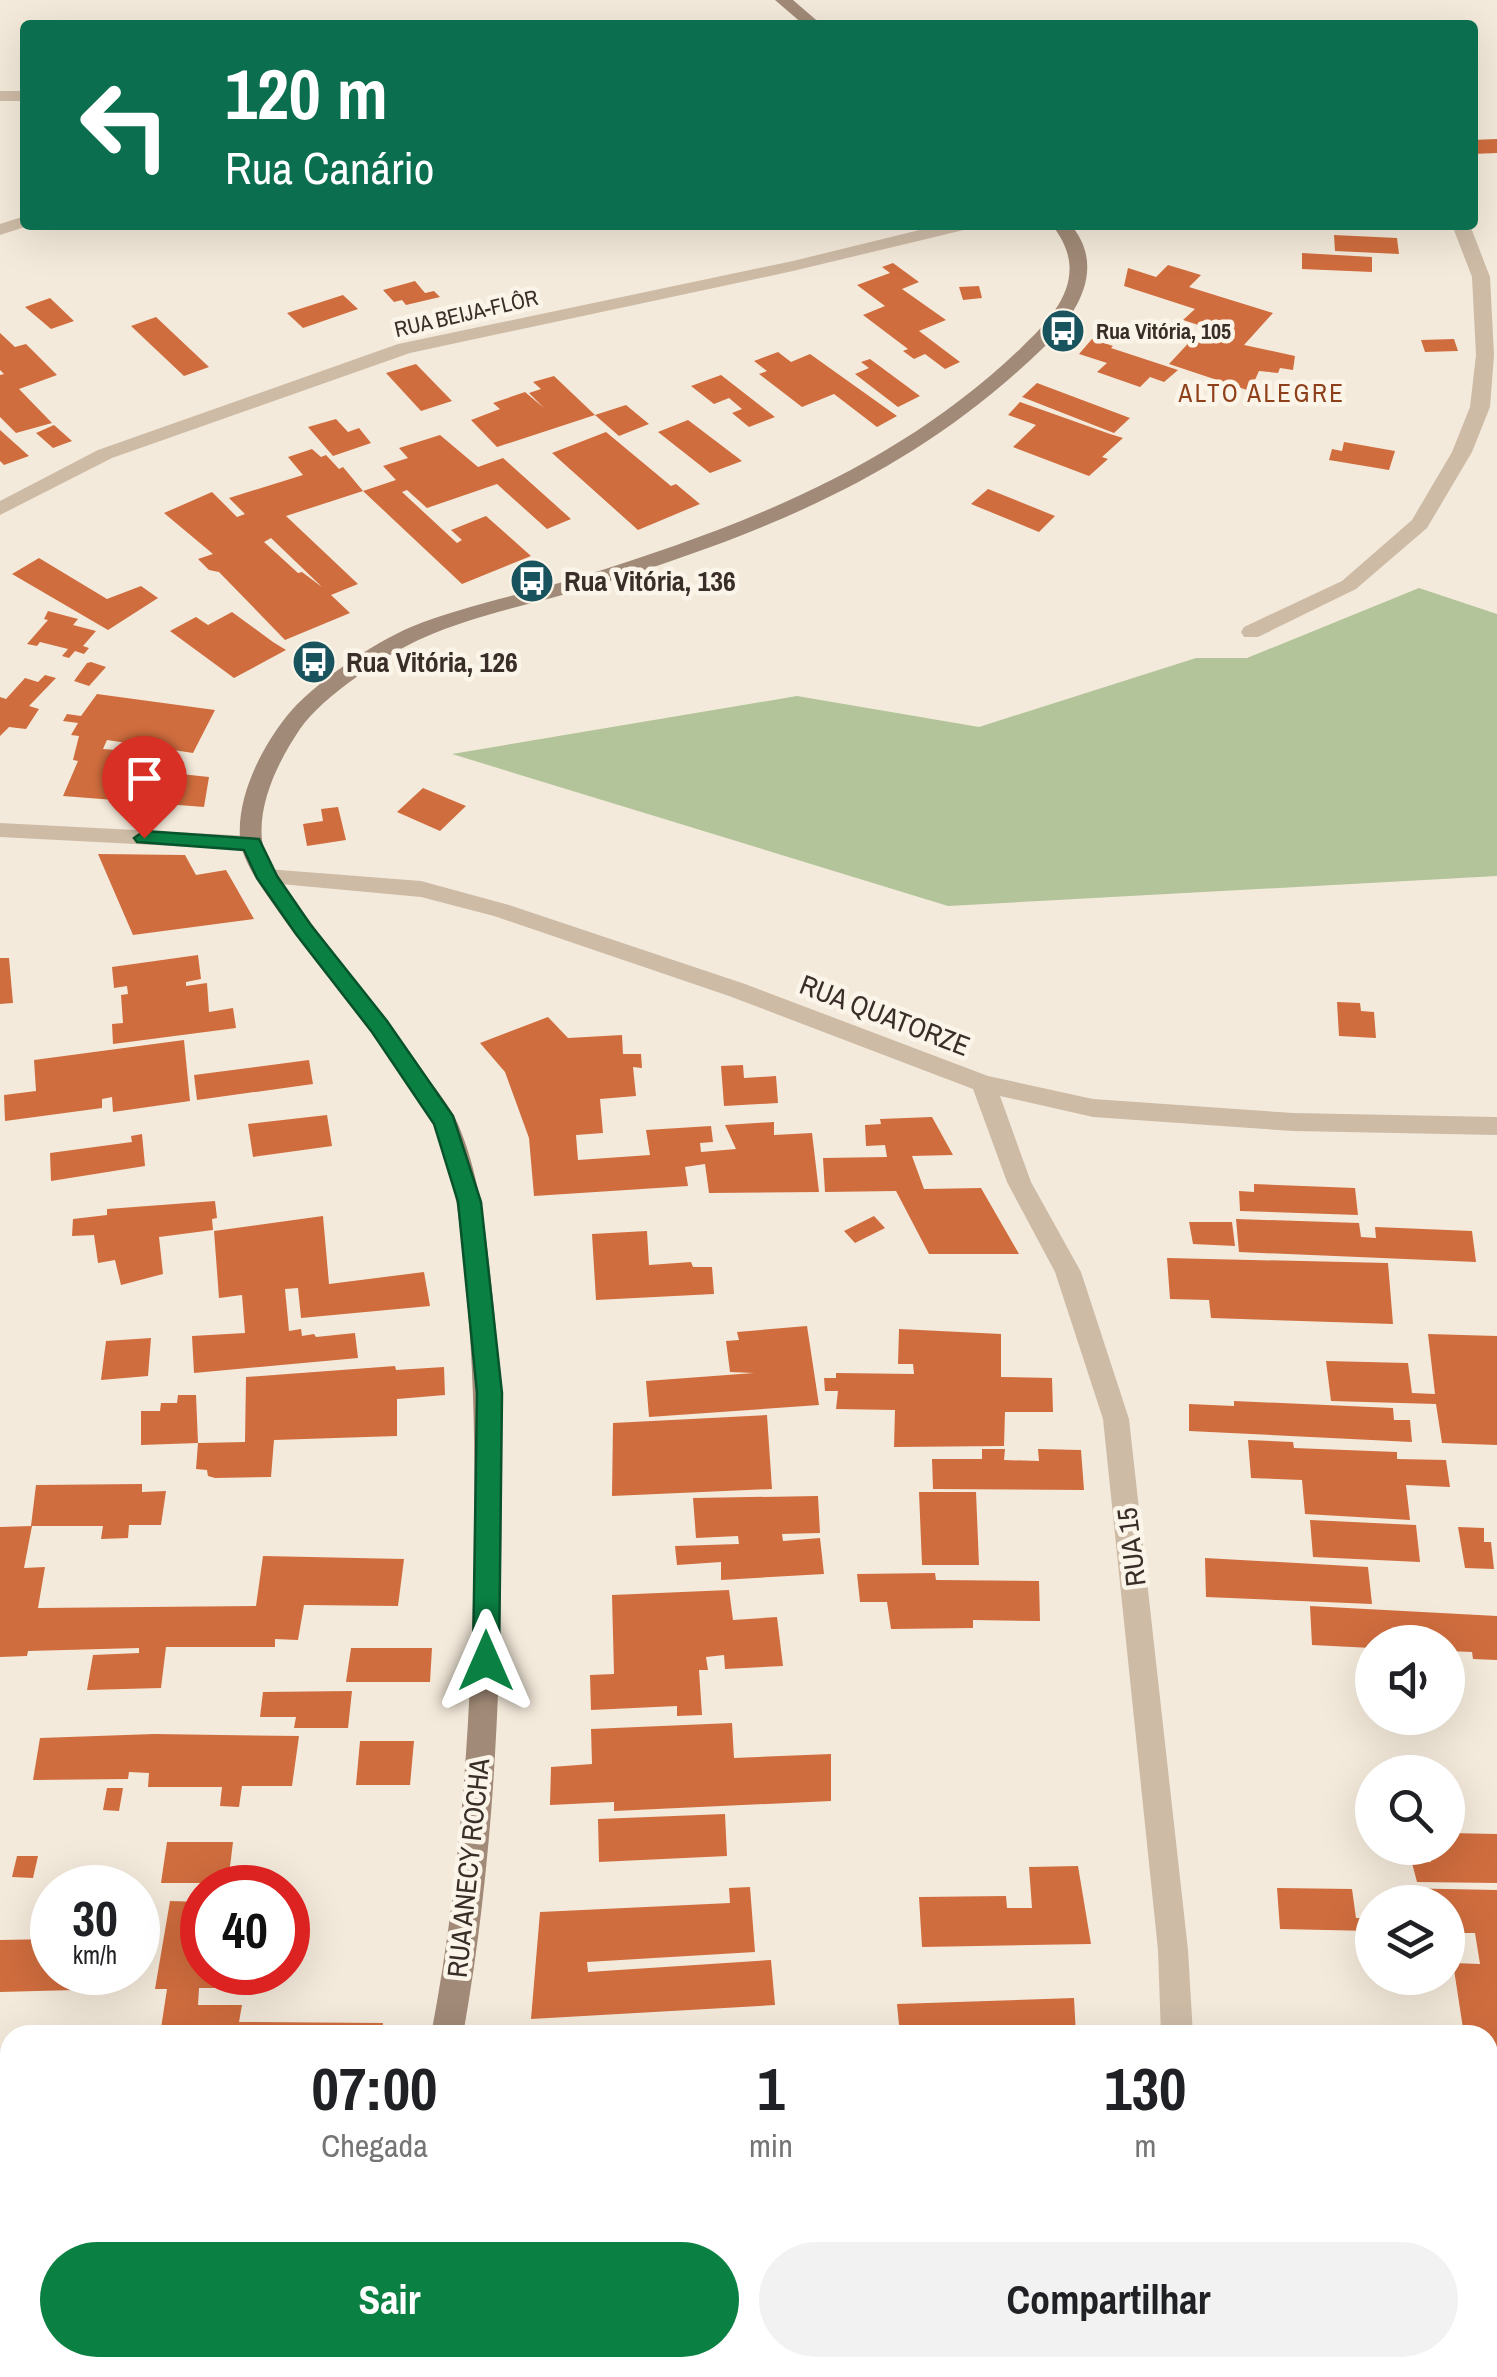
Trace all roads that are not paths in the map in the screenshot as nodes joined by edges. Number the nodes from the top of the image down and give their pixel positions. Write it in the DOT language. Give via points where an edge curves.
graph roads {
  1 [pos="783,0"];
  2 [pos="808,20"];
  3 [pos="941,230"];
  4 [pos="1067,230"];
  5 [pos="1463,230"];
  6 [pos="0,509"];
  7 [pos="1250,632"];
  8 [pos="0,830"];
  9 [pos="252,843"];
  10 [pos="267,878"];
  11 [pos="984,1084"];
  12 [pos="1497,1126"];
  13 [pos="448,2025"];
  14 [pos="1177,2025"];
  1 -- 2 [label="street"];
  3 -- 6 [label="street, RUA BEIJA-FLÔR" via="404,348 105,454"];
  4 -- 9 [label="street, RUA ANECY ROCHA" via="1080,265 1076,295 1064,316 994,389 937,434 754,526 420,631 370,656 296,718 254,800"];
  5 -- 7 [label="street" via="1480,277 1485,355 1480,407 1462,452 1420,524 1348,585"];
  8 -- 9 [label="street"];
  9 -- 10 [label="street, RUA ANECY ROCHA"];
  10 -- 11 [label="street, RUA QUATORZE" via="422,888 501,910"];
  10 -- 13 [label="street, RUA ANECY ROCHA" via="445,1122 470,1202 490,1393 486,1700 466,1931"];
  11 -- 12 [label="street, RUA QUATORZE" via="1094,1108 1293,1122"];
  11 -- 14 [label="street, RUA 15" via="1019,1182 1068,1272 1116,1419"];
}
